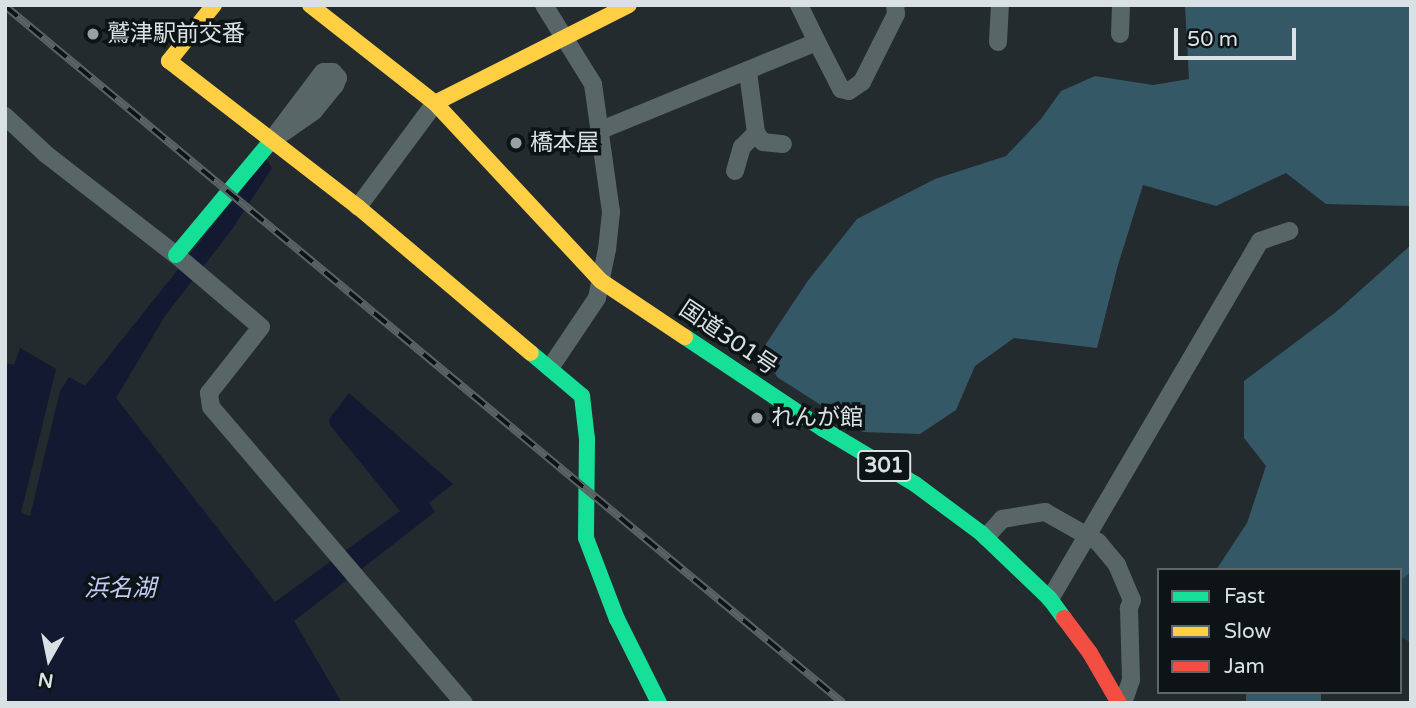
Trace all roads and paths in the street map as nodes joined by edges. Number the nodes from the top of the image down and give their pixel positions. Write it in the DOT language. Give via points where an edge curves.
graph roads {
  1 [pos="214,5"];
  2 [pos="310,5"];
  3 [pos="544,5"];
  4 [pos="629,5"];
  5 [pos="799,5"];
  6 [pos="895,5"];
  7 [pos="1000,5"];
  8 [pos="1121,5"];
  9 [pos="1120,34"];
  10 [pos="564,40"];
  11 [pos="817,41"];
  12 [pos="998,42"];
  13 [pos="748,72"];
  14 [pos="435,103"];
  15 [pos="5,116"];
  16 [pos="601,130"];
  17 [pos="756,133"];
  18 [pos="271,141"];
  19 [pos="783,144"];
  20 [pos="735,171"];
  21 [pos="358,207"];
  22 [pos="1289,231"];
  23 [pos="176,255"];
  24 [pos="601,281"];
  25 [pos="550,368"];
  26 [pos="1087,536"];
  27 [pos="986,537"];
  28 [pos="1050,600"];
  29 [pos="464,703"];
  30 [pos="659,703"];
  31 [pos="1121,703"];
  1 -- 18 [label="main road" via="169,61"];
  2 -- 14 [label="main road, 国道301号 / 301"];
  3 -- 10 [label="street"];
  4 -- 10 [label="main road"];
  5 -- 11 [label="street"];
  6 -- 11 [label="street" via="895,14 862,82 849,91 841,89"];
  7 -- 12 [label="street"];
  8 -- 9 [label="street"];
  10 -- 14 [label="main road"];
  10 -- 16 [label="street" via="593,85"];
  11 -- 13 [label="street"];
  13 -- 16 [label="street"];
  13 -- 17 [label="street"];
  14 -- 21 [label="street"];
  14 -- 24 [label="main road, 国道301号 / 301"];
  15 -- 23 [label="street" via="47,155"];
  16 -- 24 [label="street" via="611,212"];
  17 -- 19 [label="street" via="763,142"];
  17 -- 20 [label="street" via="742,147"];
  18 -- 21 [label="main road"];
  18 -- 23 [label="main road"];
  21 -- 25 [label="main road"];
  22 -- 26 [label="street" via="1260,241 1180,358"];
  23 -- 29 [label="street" via="261,327 209,393 211,407"];
  24 -- 25 [label="street" via="597,298"];
  24 -- 27 [label="main road, 国道301号 / 301" via="823,429 915,484"];
  25 -- 30 [label="main road" via="582,396 587,439 586,538 617,619"];
  26 -- 27 [label="street" via="1045,512 1002,519"];
  26 -- 28 [label="street"];
  26 -- 31 [label="street" via="1117,565 1132,600 1131,680"];
  27 -- 28 [label="main road, 国道301号 / 301"];
  28 -- 31 [label="main road, 国道301号 / 301"];
}
